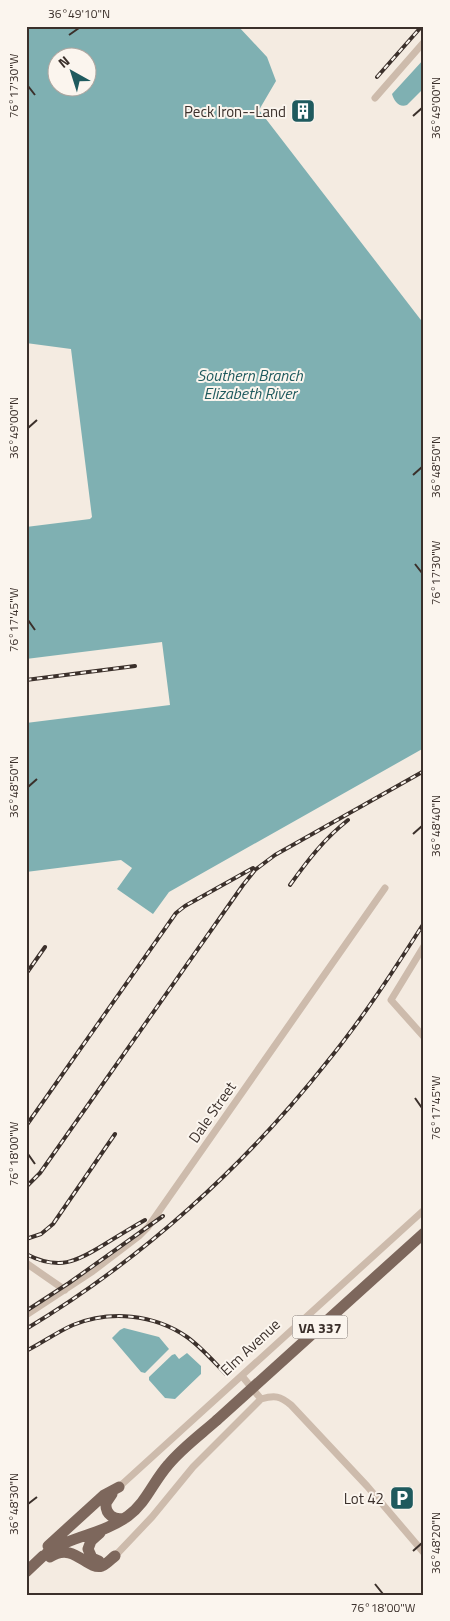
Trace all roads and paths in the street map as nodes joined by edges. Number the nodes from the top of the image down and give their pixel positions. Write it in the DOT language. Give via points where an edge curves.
graph roads {
  1 [pos="424,42"];
  2 [pos="375,98"];
  3 [pos="385,888"];
  4 [pos="424,946"];
  5 [pos="424,1037"];
  6 [pos="424,1210"];
  7 [pos="424,1233"];
  8 [pos="26,1263"];
  9 [pos="65,1290"];
  10 [pos="26,1315"];
  11 [pos="242,1376"];
  12 [pos="261,1399"];
  13 [pos="119,1487"];
  14 [pos="129,1515"];
  15 [pos="107,1529"];
  16 [pos="74,1540"];
  17 [pos="424,1553"];
  18 [pos="45,1555"];
  19 [pos="115,1556"];
  20 [pos="84,1559"];
  21 [pos="28,1570"];
  1 -- 2 [label="street"];
  3 -- 9 [label="street, Dale Street" via="148,1228"];
  4 -- 5 [label="street" via="391,1000"];
  6 -- 11 [label="street, Elm Avenue"];
  7 -- 14 [label="main road, VA 337, bridge" via="168,1464 146,1498"];
  8 -- 9 [label="street"];
  9 -- 10 [label="street, Dale Street"];
  11 -- 12 [label="street"];
  11 -- 13 [label="street, Elm Avenue"];
  12 -- 17 [label="street" via="278,1396 291,1405"];
  12 -- 19 [label="street" via="193,1467"];
  13 -- 14 [label="main road" via="106,1500 106,1508 113,1517 120,1519"];
  13 -- 18 [label="main road" via="104,1495"];
  14 -- 15 [label="main road, VA 337"];
  15 -- 16 [label="main road, VA 337"];
  15 -- 19 [label="main road" via="91,1541 89,1553 94,1560 100,1561"];
  16 -- 18 [label="main road, VA 337"];
  16 -- 20 [label="main road"];
  18 -- 20 [label="main road" via="61,1552"];
  18 -- 21 [label="main road"];
  19 -- 20 [label="main road" via="100,1566"];
}
